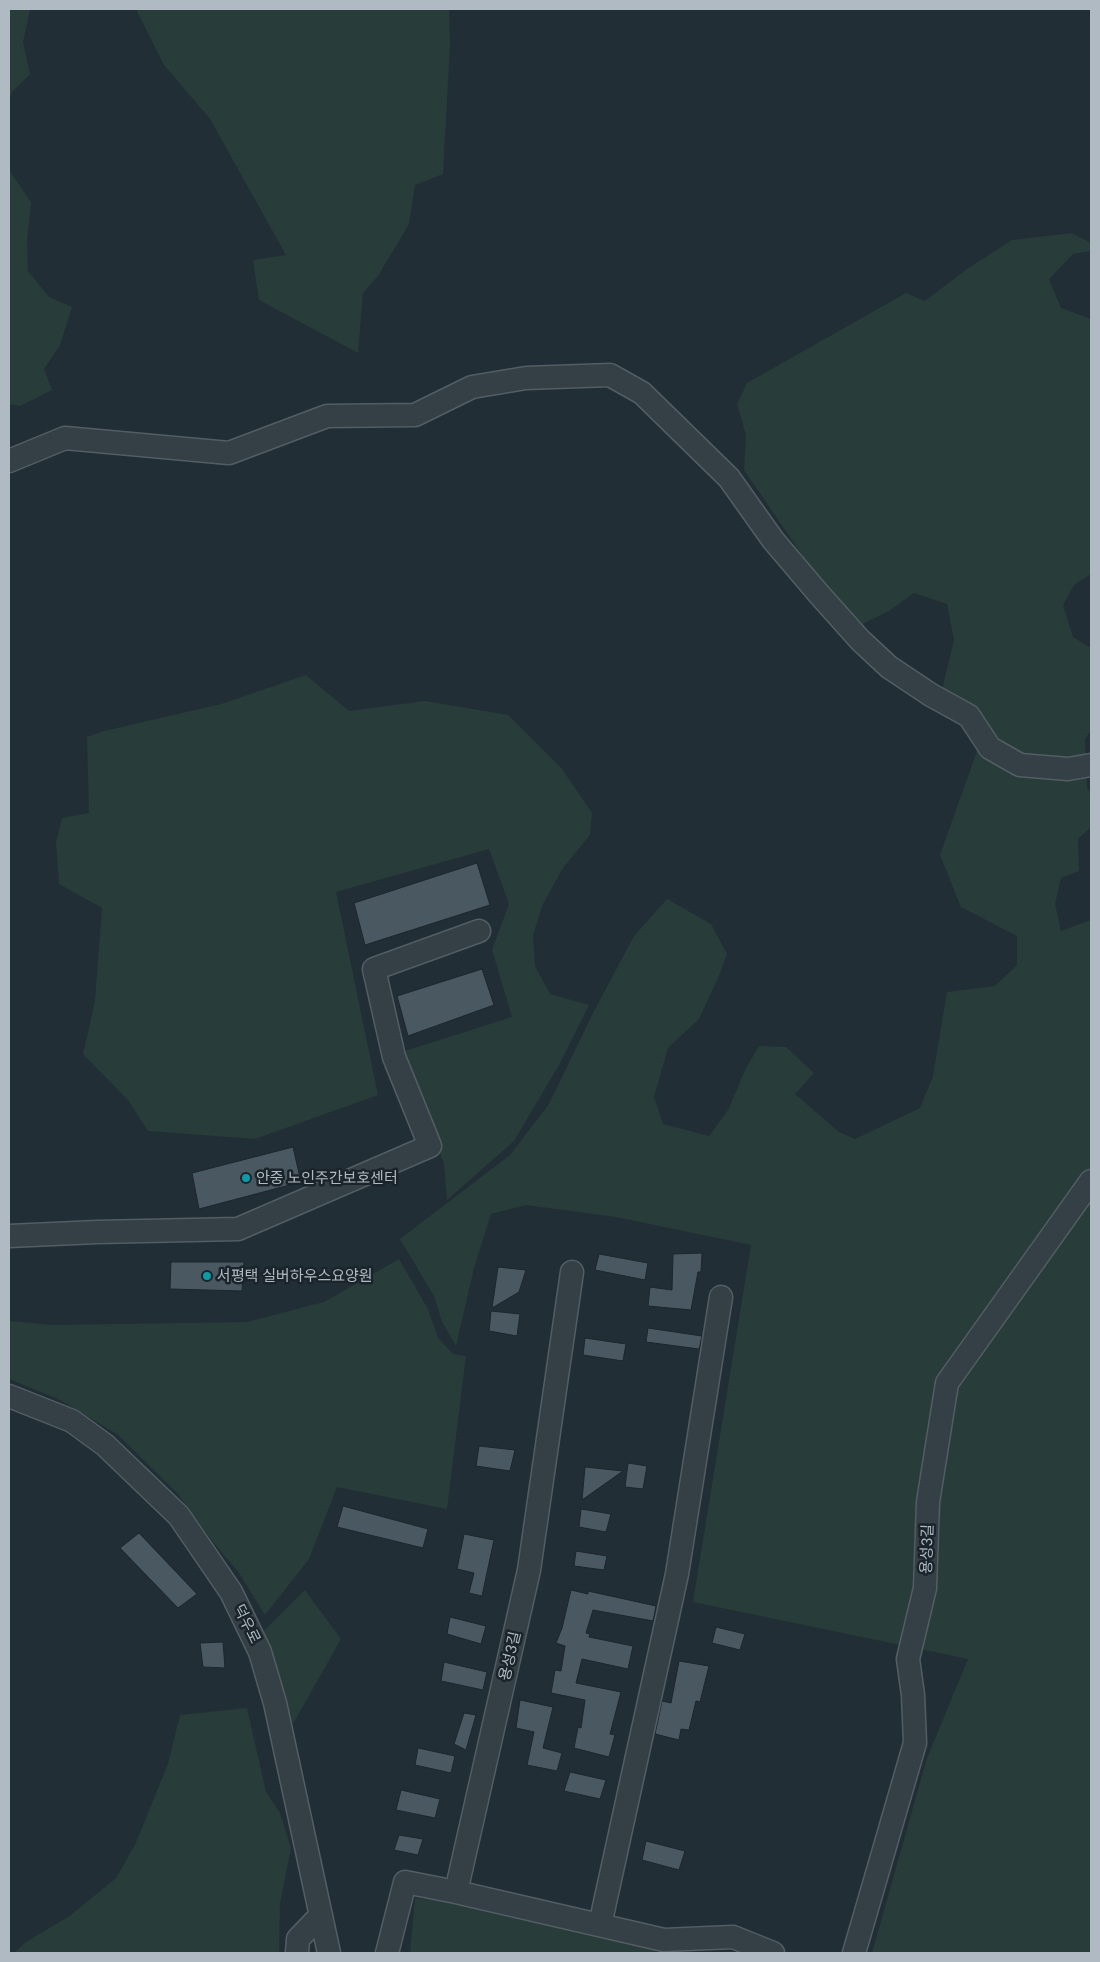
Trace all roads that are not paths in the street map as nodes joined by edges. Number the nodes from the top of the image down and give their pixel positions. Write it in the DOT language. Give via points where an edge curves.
graph roads {
  1 [pos="9,461"];
  2 [pos="1091,765"];
  3 [pos="479,931"];
  4 [pos="1091,1181"];
  5 [pos="9,1236"];
  6 [pos="572,1272"];
  7 [pos="721,1297"];
  8 [pos="9,1396"];
  9 [pos="456,1892"];
  10 [pos="321,1915"];
  11 [pos="600,1925"];
  12 [pos="297,1953"];
  13 [pos="329,1953"];
  14 [pos="387,1953"];
  15 [pos="773,1953"];
  16 [pos="854,1953"];
  1 -- 2 [label="street" via="65,438 229,454 327,416 415,416 472,387 526,378 610,375 642,393 729,478 786,555 860,640 889,667 969,716 990,748 1020,765 1068,769"];
  3 -- 5 [label="street" via="374,969 394,1057 430,1146 238,1230"];
  4 -- 16 [label="street, 용성3길" via="947,1383 928,1502 925,1588 908,1659 916,1744"];
  6 -- 9 [label="street, 용성3길" via="529,1570"];
  7 -- 11 [label="street" via="677,1574"];
  8 -- 10 [label="street, 덕우로" via="72,1421 105,1445 179,1516 232,1592 260,1652 275,1703"];
  9 -- 11 [label="street"];
  9 -- 14 [label="street" via="405,1882"];
  10 -- 12 [label="street" via="298,1939"];
  10 -- 13 [label="street, 덕우로"];
  11 -- 15 [label="street" via="664,1940 733,1937"];
}
